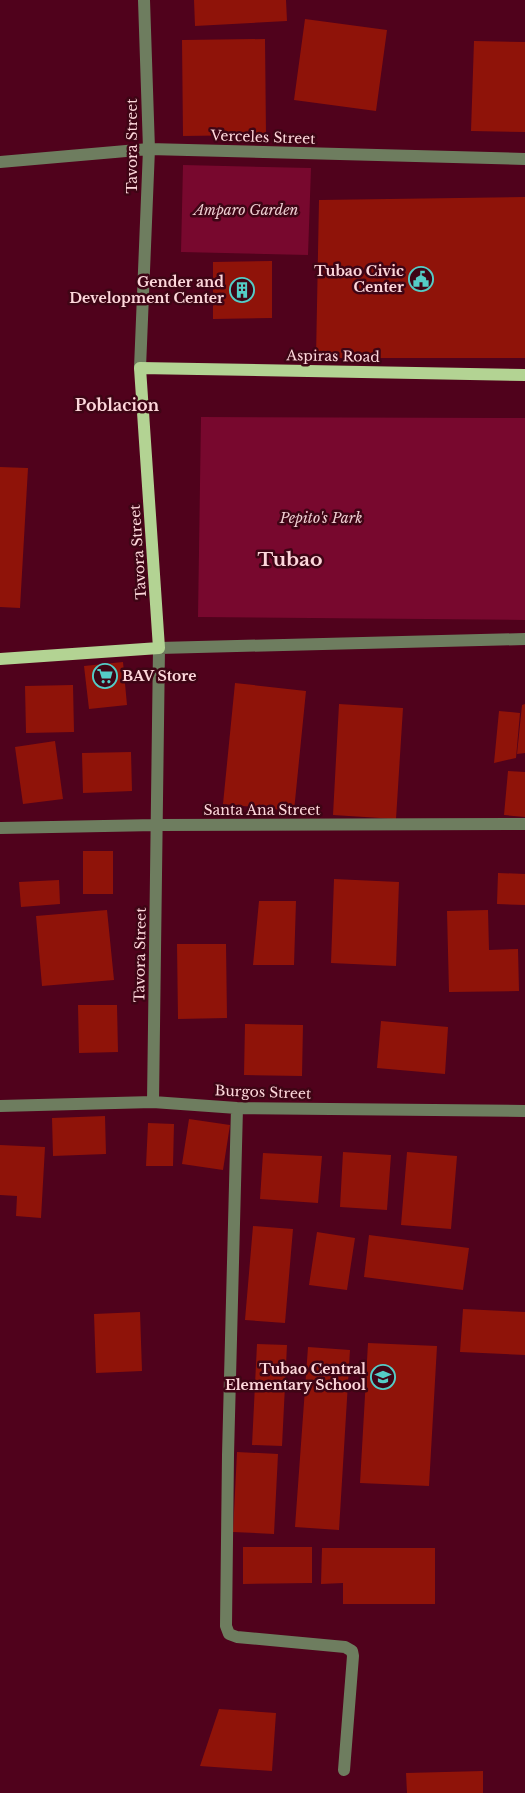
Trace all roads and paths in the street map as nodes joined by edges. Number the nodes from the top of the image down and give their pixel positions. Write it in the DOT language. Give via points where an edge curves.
graph roads {
  1 [pos="144,0"];
  2 [pos="149,149"];
  3 [pos="525,159"];
  4 [pos="0,162"];
  5 [pos="140,368"];
  6 [pos="525,375"];
  7 [pos="525,639"];
  8 [pos="159,648"];
  9 [pos="0,659"];
  10 [pos="525,824"];
  11 [pos="156,825"];
  12 [pos="0,828"];
  13 [pos="153,1102"];
  14 [pos="0,1106"];
  15 [pos="237,1108"];
  16 [pos="525,1111"];
  17 [pos="344,1770"];
  1 -- 2 [label="street, Tavora Street"];
  2 -- 3 [label="street, Verceles Street"];
  2 -- 4 [label="street, Verceles Street"];
  2 -- 5 [label="street, Tavora Street"];
  5 -- 6 [label="main road, Aspiras Road"];
  5 -- 8 [label="main road, Tavora Street"];
  7 -- 8 [label="street"];
  8 -- 9 [label="main road"];
  8 -- 11 [label="street, Tavora Street"];
  10 -- 11 [label="street, Santa Ana Street"];
  11 -- 12 [label="street, Santa Ana Street"];
  11 -- 13 [label="street, Tavora Street"];
  13 -- 14 [label="street, Burgos Street"];
  13 -- 15 [label="street, Burgos Street"];
  15 -- 16 [label="street, Burgos Street"];
  15 -- 17 [label="street" via="226,1626 229,1634 237,1637 345,1647 352,1652"];
}
